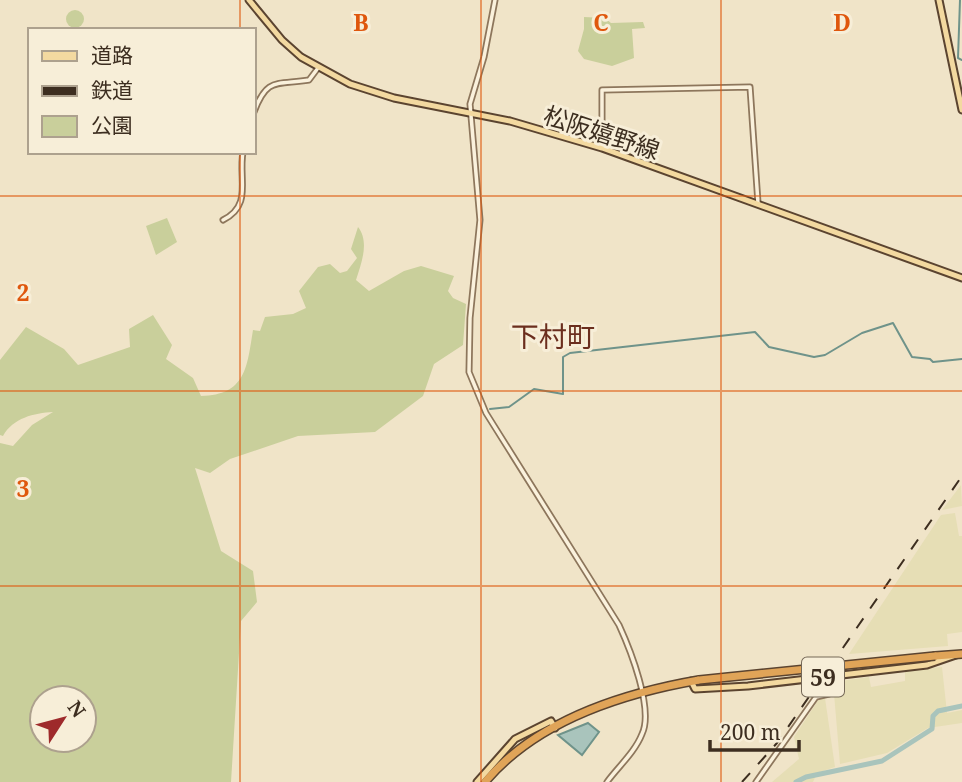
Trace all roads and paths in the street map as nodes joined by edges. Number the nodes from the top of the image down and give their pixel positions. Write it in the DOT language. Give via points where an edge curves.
graph roads {
  1 [pos="249,0"];
  2 [pos="495,0"];
  3 [pos="939,0"];
  4 [pos="318,68"];
  5 [pos="256,109"];
  6 [pos="962,110"];
  7 [pos="470,113"];
  8 [pos="602,148"];
  9 [pos="243,154"];
  10 [pos="758,205"];
  11 [pos="223,220"];
  12 [pos="962,278"];
  13 [pos="960,654"];
  14 [pos="695,680"];
  15 [pos="640,692"];
  16 [pos="829,694"];
  17 [pos="555,728"];
  18 [pos="477,782"];
  19 [pos="485,782"];
  20 [pos="607,782"];
  21 [pos="756,782"];
  1 -- 4 [label="main road, 松阪嬉野線" via="282,40"];
  2 -- 7 [label="street"];
  3 -- 6 [label="main road"];
  4 -- 5 [label="street" via="309,80 273,83"];
  4 -- 7 [label="main road, 松阪嬉野線" via="367,91"];
  7 -- 8 [label="main road, 松阪嬉野線"];
  7 -- 15 [label="street" via="480,213 468,353 472,384 619,625 631,650"];
  8 -- 10 [label="main road, 松阪嬉野線"];
  8 -- 10 [label="street" via="602,90 750,87"];
  9 -- 11 [label="street" via="242,201 237,211"];
  10 -- 12 [label="main road, 松阪嬉野線"];
  13 -- 14 [label="highway, bridge"];
  13 -- 14 [label="main road, 59" via="928,664 733,688 695,689"];
  14 -- 15 [label="highway"];
  15 -- 17 [label="highway"];
  15 -- 20 [label="street" via="644,730"];
  16 -- 21 [label="street" via="816,697"];
  17 -- 18 [label="main road" via="551,721 515,739"];
  17 -- 19 [label="highway" via="512,755"];
}
